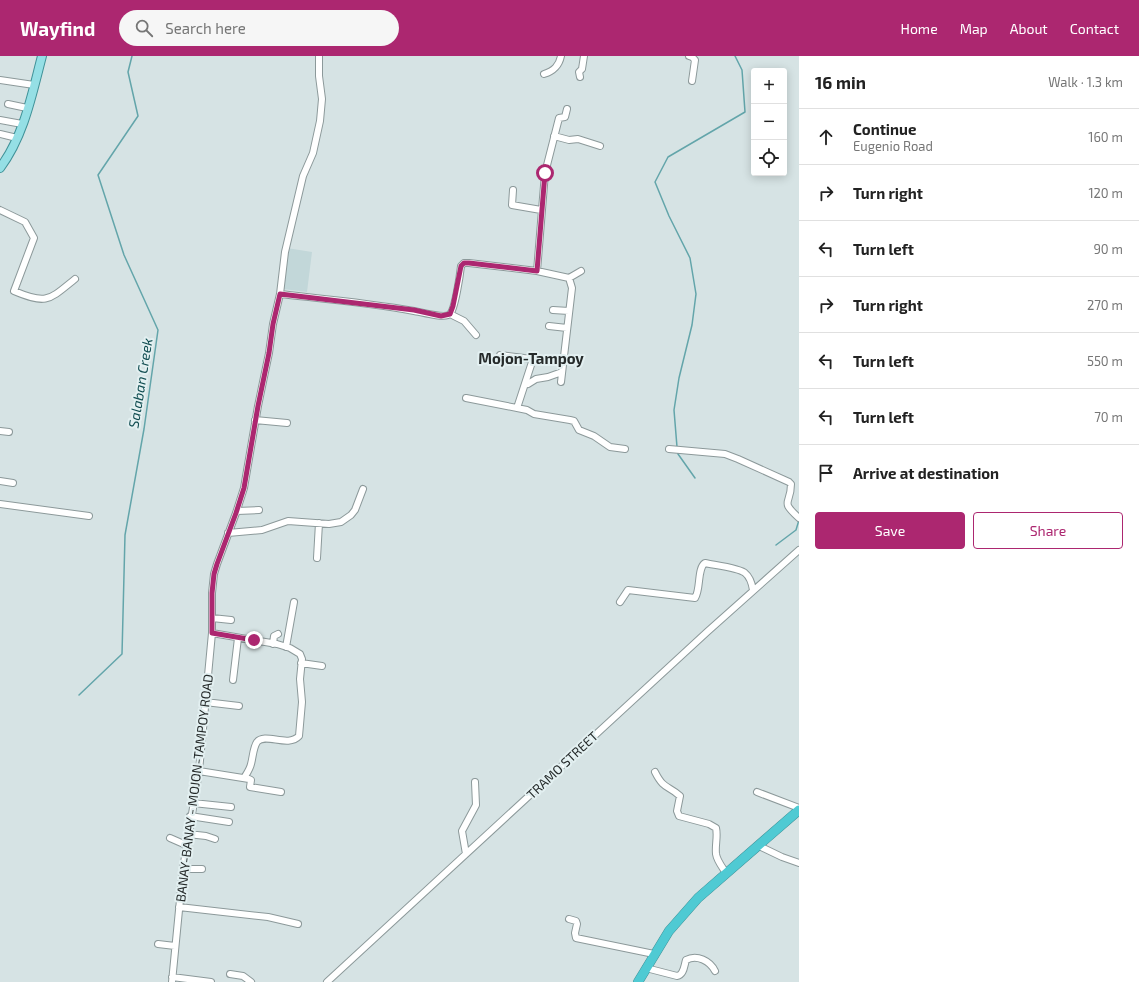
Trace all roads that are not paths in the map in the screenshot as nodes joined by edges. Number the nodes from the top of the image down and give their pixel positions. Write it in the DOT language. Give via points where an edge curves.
graph roads {
  1 [pos="42,56"];
  2 [pos="319,56"];
  3 [pos="561,56"];
  4 [pos="584,56"];
  5 [pos="690,56"];
  6 [pos="544,74"];
  7 [pos="580,77"];
  8 [pos="0,80"];
  9 [pos="692,81"];
  10 [pos="34,85"];
  11 [pos="8,104"];
  12 [pos="27,108"];
  13 [pos="567,109"];
  14 [pos="0,120"];
  15 [pos="22,124"];
  16 [pos="0,134"];
  17 [pos="554,136"];
  18 [pos="17,138"];
  19 [pos="600,146"];
  20 [pos="0,168"];
  21 [pos="513,190"];
  22 [pos="0,210"];
  23 [pos="541,210"];
  24 [pos="537,271"];
  25 [pos="581,271"];
  26 [pos="569,278"];
  27 [pos="75,279"];
  28 [pos="280,294"];
  29 [pos="553,310"];
  30 [pos="569,311"];
  31 [pos="450,314"];
  32 [pos="549,326"];
  33 [pos="567,328"];
  34 [pos="476,335"];
  35 [pos="500,354"];
  36 [pos="533,359"];
  37 [pos="563,362"];
  38 [pos="562,372"];
  39 [pos="561,382"];
  40 [pos="528,384"];
  41 [pos="466,398"];
  42 [pos="517,408"];
  43 [pos="255,420"];
  44 [pos="287,423"];
  45 [pos="0,431"];
  46 [pos="9,432"];
  47 [pos="625,449"];
  48 [pos="669,449"];
  49 [pos="0,481"];
  50 [pos="13,483"];
  51 [pos="363,489"];
  52 [pos="0,504"];
  53 [pos="259,510"];
  54 [pos="237,511"];
  55 [pos="89,516"];
  56 [pos="799,518"];
  57 [pos="319,523"];
  58 [pos="228,533"];
  59 [pos="799,550"];
  60 [pos="317,558"];
  61 [pos="753,590"];
  62 [pos="294,602"];
  63 [pos="620,602"];
  64 [pos="212,618"];
  65 [pos="231,620"];
  66 [pos="212,633"];
  67 [pos="278,634"];
  68 [pos="238,638"];
  69 [pos="273,644"];
  70 [pos="286,647"];
  71 [pos="301,663"];
  72 [pos="322,666"];
  73 [pos="233,680"];
  74 [pos="205,702"];
  75 [pos="239,706"];
  76 [pos="198,771"];
  77 [pos="655,772"];
  78 [pos="244,778"];
  79 [pos="475,782"];
  80 [pos="281,792"];
  81 [pos="757,792"];
  82 [pos="193,803"];
  83 [pos="231,807"];
  84 [pos="799,809"];
  85 [pos="190,816"];
  86 [pos="229,822"];
  87 [pos="188,834"];
  88 [pos="170,838"];
  89 [pos="216,839"];
  90 [pos="186,844"];
  91 [pos="759,846"];
  92 [pos="466,854"];
  93 [pos="799,863"];
  94 [pos="183,869"];
  95 [pos="202,869"];
  96 [pos="726,874"];
  97 [pos="179,907"];
  98 [pos="569,919"];
  99 [pos="298,924"];
  100 [pos="158,944"];
  101 [pos="175,946"];
  102 [pos="654,954"];
  103 [pos="646,968"];
  104 [pos="715,971"];
  105 [pos="230,974"];
  106 [pos="172,980"];
  107 [pos="211,982"];
  108 [pos="251,982"];
  109 [pos="327,982"];
  110 [pos="638,982"];
  1 -- 10 [label="main road"];
  2 -- 28 [label="street, BANAY-BANAY - MOJON-TAMPOY ROAD" via="322,99 320,121 313,153 303,176 285,252"];
  3 -- 6 [label="street" via="557,67 552,72"];
  4 -- 7 [label="street"];
  5 -- 9 [label="street" via="695,60"];
  8 -- 10 [label="street"];
  10 -- 12 [label="main road"];
  11 -- 12 [label="street"];
  12 -- 15 [label="main road"];
  13 -- 17 [label="street" via="565,117 559,118"];
  14 -- 15 [label="street"];
  15 -- 18 [label="main road"];
  16 -- 18 [label="street"];
  17 -- 19 [label="street" via="569,140 578,139"];
  17 -- 23 [label="street" via="545,173"];
  18 -- 20 [label="main road"];
  21 -- 23 [label="street" via="512,205"];
  22 -- 27 [label="street" via="25,222 33,237 14,290 31,297 49,298"];
  23 -- 24 [label="street"];
  24 -- 26 [label="street"];
  24 -- 31 [label="street" via="464,263 461,266"];
  25 -- 26 [label="street"];
  26 -- 30 [label="street" via="572,288"];
  28 -- 31 [label="street" via="414,310 441,316"];
  28 -- 43 [label="street, BANAY-BANAY - MOJON-TAMPOY ROAD"];
  29 -- 30 [label="street"];
  30 -- 33 [label="street"];
  31 -- 34 [label="street" via="464,321"];
  32 -- 33 [label="street"];
  33 -- 37 [label="street"];
  35 -- 36 [label="street"];
  36 -- 37 [label="street"];
  36 -- 42 [label="street"];
  37 -- 38 [label="street"];
  38 -- 39 [label="street"];
  38 -- 40 [label="street" via="536,379"];
  41 -- 42 [label="street"];
  42 -- 47 [label="street" via="534,414 574,421 579,430 610,447"];
  43 -- 44 [label="street"];
  43 -- 54 [label="street, BANAY-BANAY - MOJON-TAMPOY ROAD" via="244,488"];
  45 -- 46 [label="street"];
  48 -- 56 [label="street" via="725,454 789,482 791,487 788,508"];
  49 -- 50 [label="street"];
  51 -- 57 [label="street" via="351,515 337,523"];
  52 -- 55 [label="street"];
  53 -- 54 [label="street"];
  54 -- 58 [label="street, BANAY-BANAY - MOJON-TAMPOY ROAD"];
  57 -- 58 [label="street" via="288,521 262,530"];
  57 -- 60 [label="street"];
  58 -- 64 [label="street, BANAY-BANAY - MOJON-TAMPOY ROAD" via="214,574"];
  59 -- 61 [label="street, TRAMO STREET"];
  61 -- 63 [label="street" via="746,573 705,563 701,567 695,598 628,590"];
  61 -- 92 [label="street, TRAMO STREET"];
  62 -- 70 [label="street"];
  64 -- 65 [label="street"];
  64 -- 66 [label="street, BANAY-BANAY - MOJON-TAMPOY ROAD"];
  66 -- 68 [label="street"];
  66 -- 74 [label="street, BANAY-BANAY - MOJON-TAMPOY ROAD"];
  67 -- 69 [label="street" via="274,636"];
  68 -- 69 [label="street"];
  68 -- 73 [label="street"];
  69 -- 70 [label="street"];
  70 -- 71 [label="street" via="300,654"];
  71 -- 72 [label="street"];
  71 -- 78 [label="street" via="302,702 298,736 291,740 258,741 251,766"];
  74 -- 75 [label="street"];
  74 -- 76 [label="street, BANAY-BANAY - MOJON-TAMPOY ROAD"];
  76 -- 78 [label="street"];
  76 -- 82 [label="street, BANAY-BANAY - MOJON-TAMPOY ROAD"];
  77 -- 96 [label="street" via="664,786 680,796 677,811 679,816 716,828 716,854"];
  78 -- 80 [label="street" via="250,780 251,788"];
  79 -- 92 [label="street" via="476,805 462,831"];
  81 -- 84 [label="street"];
  82 -- 83 [label="street"];
  82 -- 85 [label="street, BANAY-BANAY - MOJON-TAMPOY ROAD"];
  84 -- 91 [label="highway"];
  85 -- 86 [label="street"];
  85 -- 87 [label="street, BANAY-BANAY - MOJON-TAMPOY ROAD"];
  87 -- 89 [label="street"];
  87 -- 90 [label="street, BANAY-BANAY - MOJON-TAMPOY ROAD"];
  88 -- 90 [label="street"];
  90 -- 94 [label="street, BANAY-BANAY - MOJON-TAMPOY ROAD"];
  91 -- 93 [label="street"];
  91 -- 96 [label="highway"];
  92 -- 109 [label="street, TRAMO STREET"];
  94 -- 95 [label="street"];
  94 -- 97 [label="street, BANAY-BANAY - MOJON-TAMPOY ROAD"];
  96 -- 102 [label="highway" via="677,920"];
  97 -- 99 [label="street" via="268,917"];
  97 -- 101 [label="street, BANAY-BANAY - MOJON-TAMPOY ROAD"];
  98 -- 102 [label="street" via="573,919 577,924 575,936 579,939"];
  100 -- 101 [label="street"];
  101 -- 106 [label="street, BANAY-BANAY - MOJON-TAMPOY ROAD"];
  102 -- 103 [label="highway"];
  103 -- 104 [label="street" via="680,976 686,960 694,957 712,964"];
  103 -- 110 [label="highway"];
  105 -- 108 [label="street" via="243,976"];
  106 -- 107 [label="street"];
}
